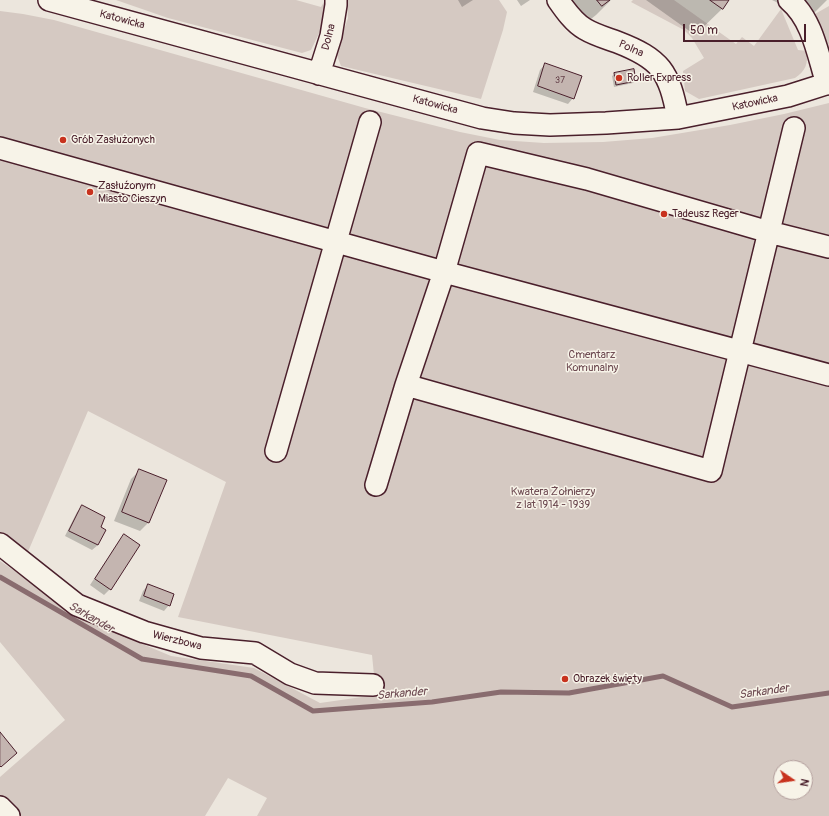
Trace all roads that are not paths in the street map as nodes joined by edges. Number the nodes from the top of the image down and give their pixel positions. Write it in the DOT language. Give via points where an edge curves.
graph roads {
  1 [pos="49,0"];
  2 [pos="336,0"];
  3 [pos="558,0"];
  4 [pos="789,0"];
  5 [pos="319,74"];
  6 [pos="828,84"];
  7 [pos="678,118"];
  8 [pos="370,122"];
  9 [pos="794,128"];
  10 [pos="0,148"];
  11 [pos="768,232"];
  12 [pos="336,241"];
  13 [pos="829,247"];
  14 [pos="444,272"];
  15 [pos="740,351"];
  16 [pos="829,375"];
  17 [pos="406,385"];
  18 [pos="276,451"];
  19 [pos="376,485"];
  20 [pos="0,544"];
  21 [pos="373,685"];
  22 [pos="0,807"];
  23 [pos="9,816"];
  1 -- 5 [label="street, Katowicka"];
  2 -- 5 [label="street, Dolna" via="331,36"];
  3 -- 7 [label="street, Polna" via="584,29 651,58 663,70"];
  4 -- 6 [label="street" via="798,7 811,32"];
  5 -- 7 [label="street, Katowicka" via="482,118 514,123 585,124"];
  6 -- 7 [label="street, Katowicka" via="788,96"];
  8 -- 12 [label="street"];
  9 -- 11 [label="street"];
  10 -- 12 [label="street"];
  11 -- 13 [label="street"];
  11 -- 14 [label="street" via="587,179 478,153"];
  11 -- 15 [label="street"];
  12 -- 14 [label="street"];
  12 -- 18 [label="street"];
  14 -- 15 [label="street"];
  14 -- 17 [label="street"];
  15 -- 16 [label="street"];
  15 -- 17 [label="street" via="711,470"];
  17 -- 19 [label="street"];
  20 -- 21 [label="street, Wierzbowa" via="77,605 144,632 201,648 255,653 290,674 315,683"];
  22 -- 23 [label="street"];
}
